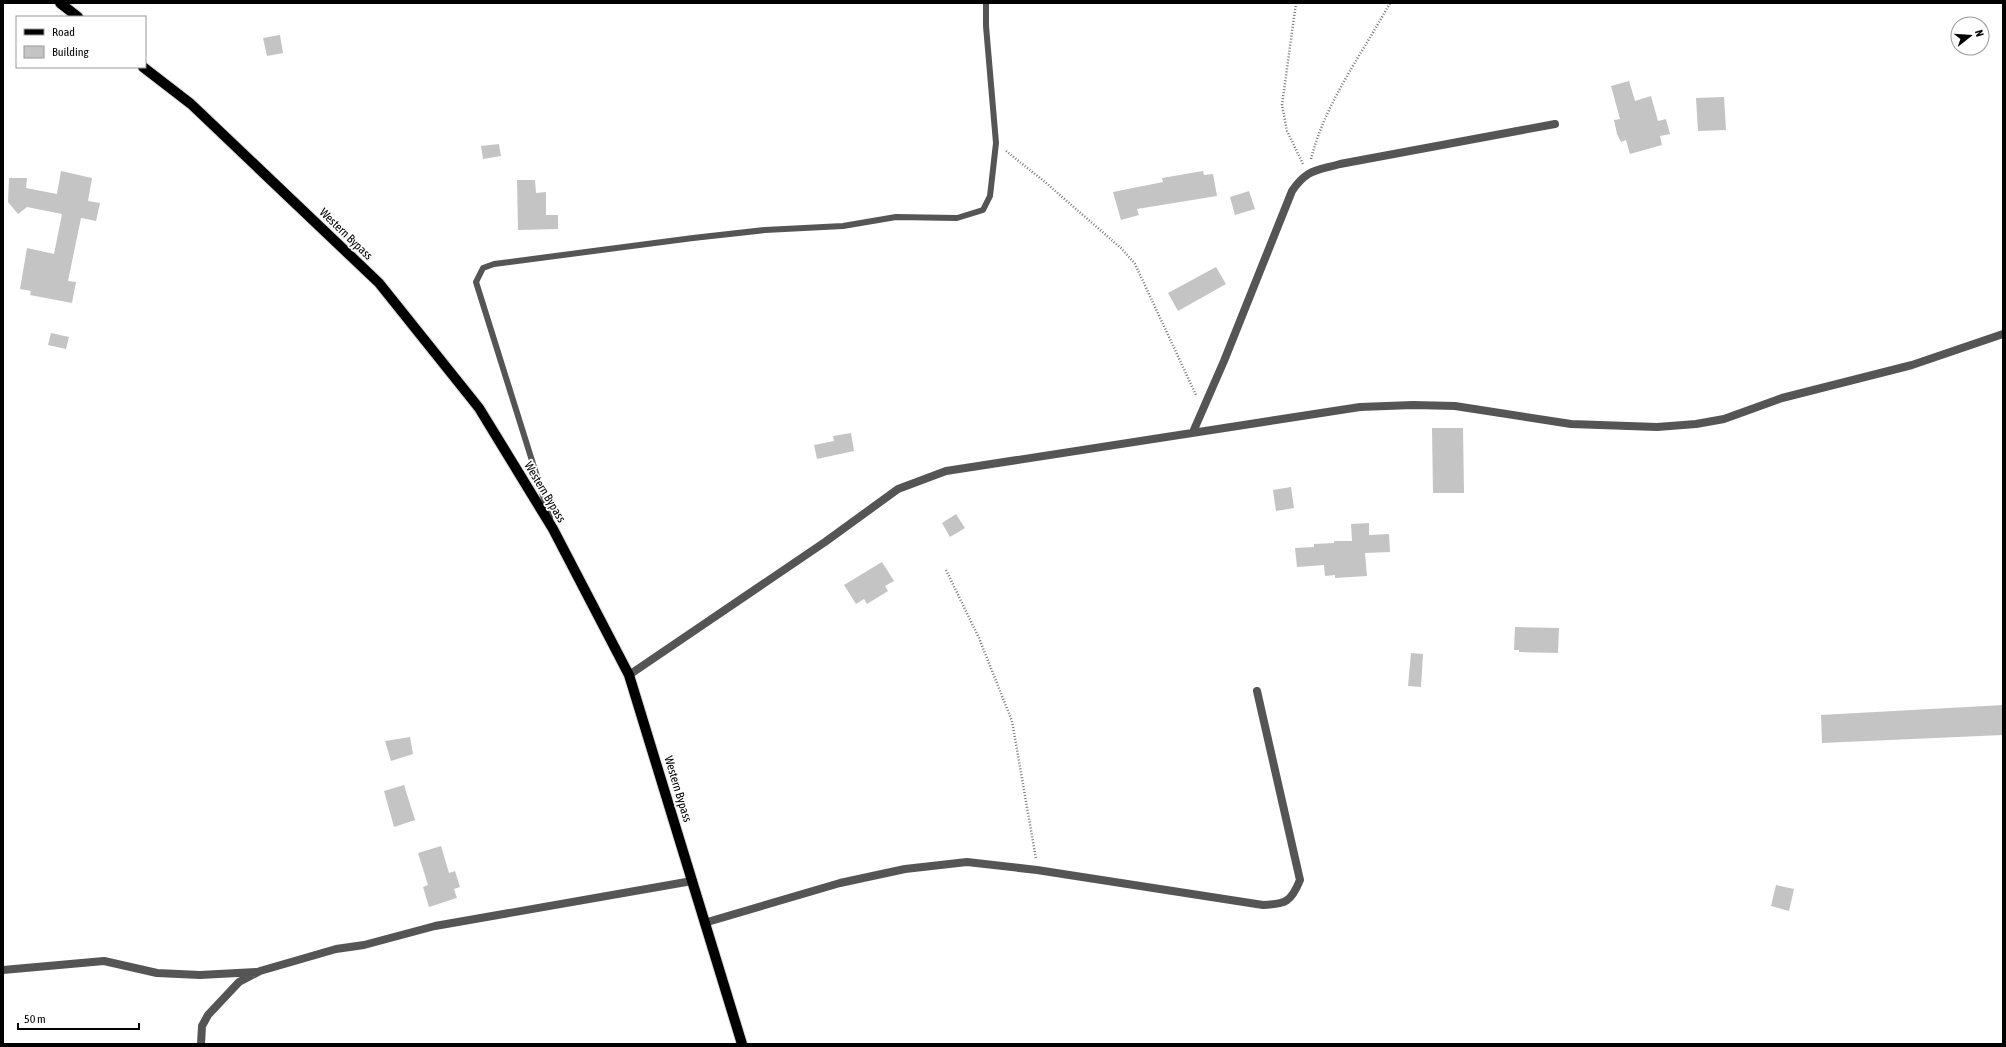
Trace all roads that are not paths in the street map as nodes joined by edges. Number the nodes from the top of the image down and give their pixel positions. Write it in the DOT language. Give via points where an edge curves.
graph roads {
  1 [pos="60,3"];
  2 [pos="986,3"];
  3 [pos="77,16"];
  4 [pos="144,68"];
  5 [pos="1555,124"];
  6 [pos="2003,334"];
  7 [pos="1192,432"];
  8 [pos="553,529"];
  9 [pos="629,675"];
  10 [pos="1257,691"];
  11 [pos="692,881"];
  12 [pos="704,924"];
  13 [pos="3,970"];
  14 [pos="260,971"];
  15 [pos="201,1044"];
  16 [pos="742,1044"];
  1 -- 3 [label="main road"];
  2 -- 8 [label="lane" via="996,143 990,196 983,210 957,218 896,217 843,226 736,233 494,264 483,268 476,282"];
  4 -- 8 [label="main road, Western Bypass" via="191,104 379,283 479,408"];
  5 -- 7 [label="street" via="1340,164 1308,173 1292,191 1224,361"];
  6 -- 7 [label="street" via="1912,365 1782,398 1724,419 1696,424 1657,427 1571,424 1482,409 1413,405 1360,407"];
  7 -- 9 [label="street" via="946,471 898,489"];
  8 -- 9 [label="main road, Western Bypass"];
  9 -- 11 [label="main road, Western Bypass"];
  10 -- 12 [label="street" via="1300,880 1294,896 1279,904 1263,905 1038,870 967,862 905,869 840,883"];
  11 -- 12 [label="main road, Western Bypass"];
  11 -- 14 [label="street" via="435,926 364,945 336,949"];
  12 -- 16 [label="main road, Western Bypass"];
  13 -- 14 [label="street" via="104,961 165,973 200,975"];
  14 -- 15 [label="street" via="240,982 208,1015 202,1026"];
}
